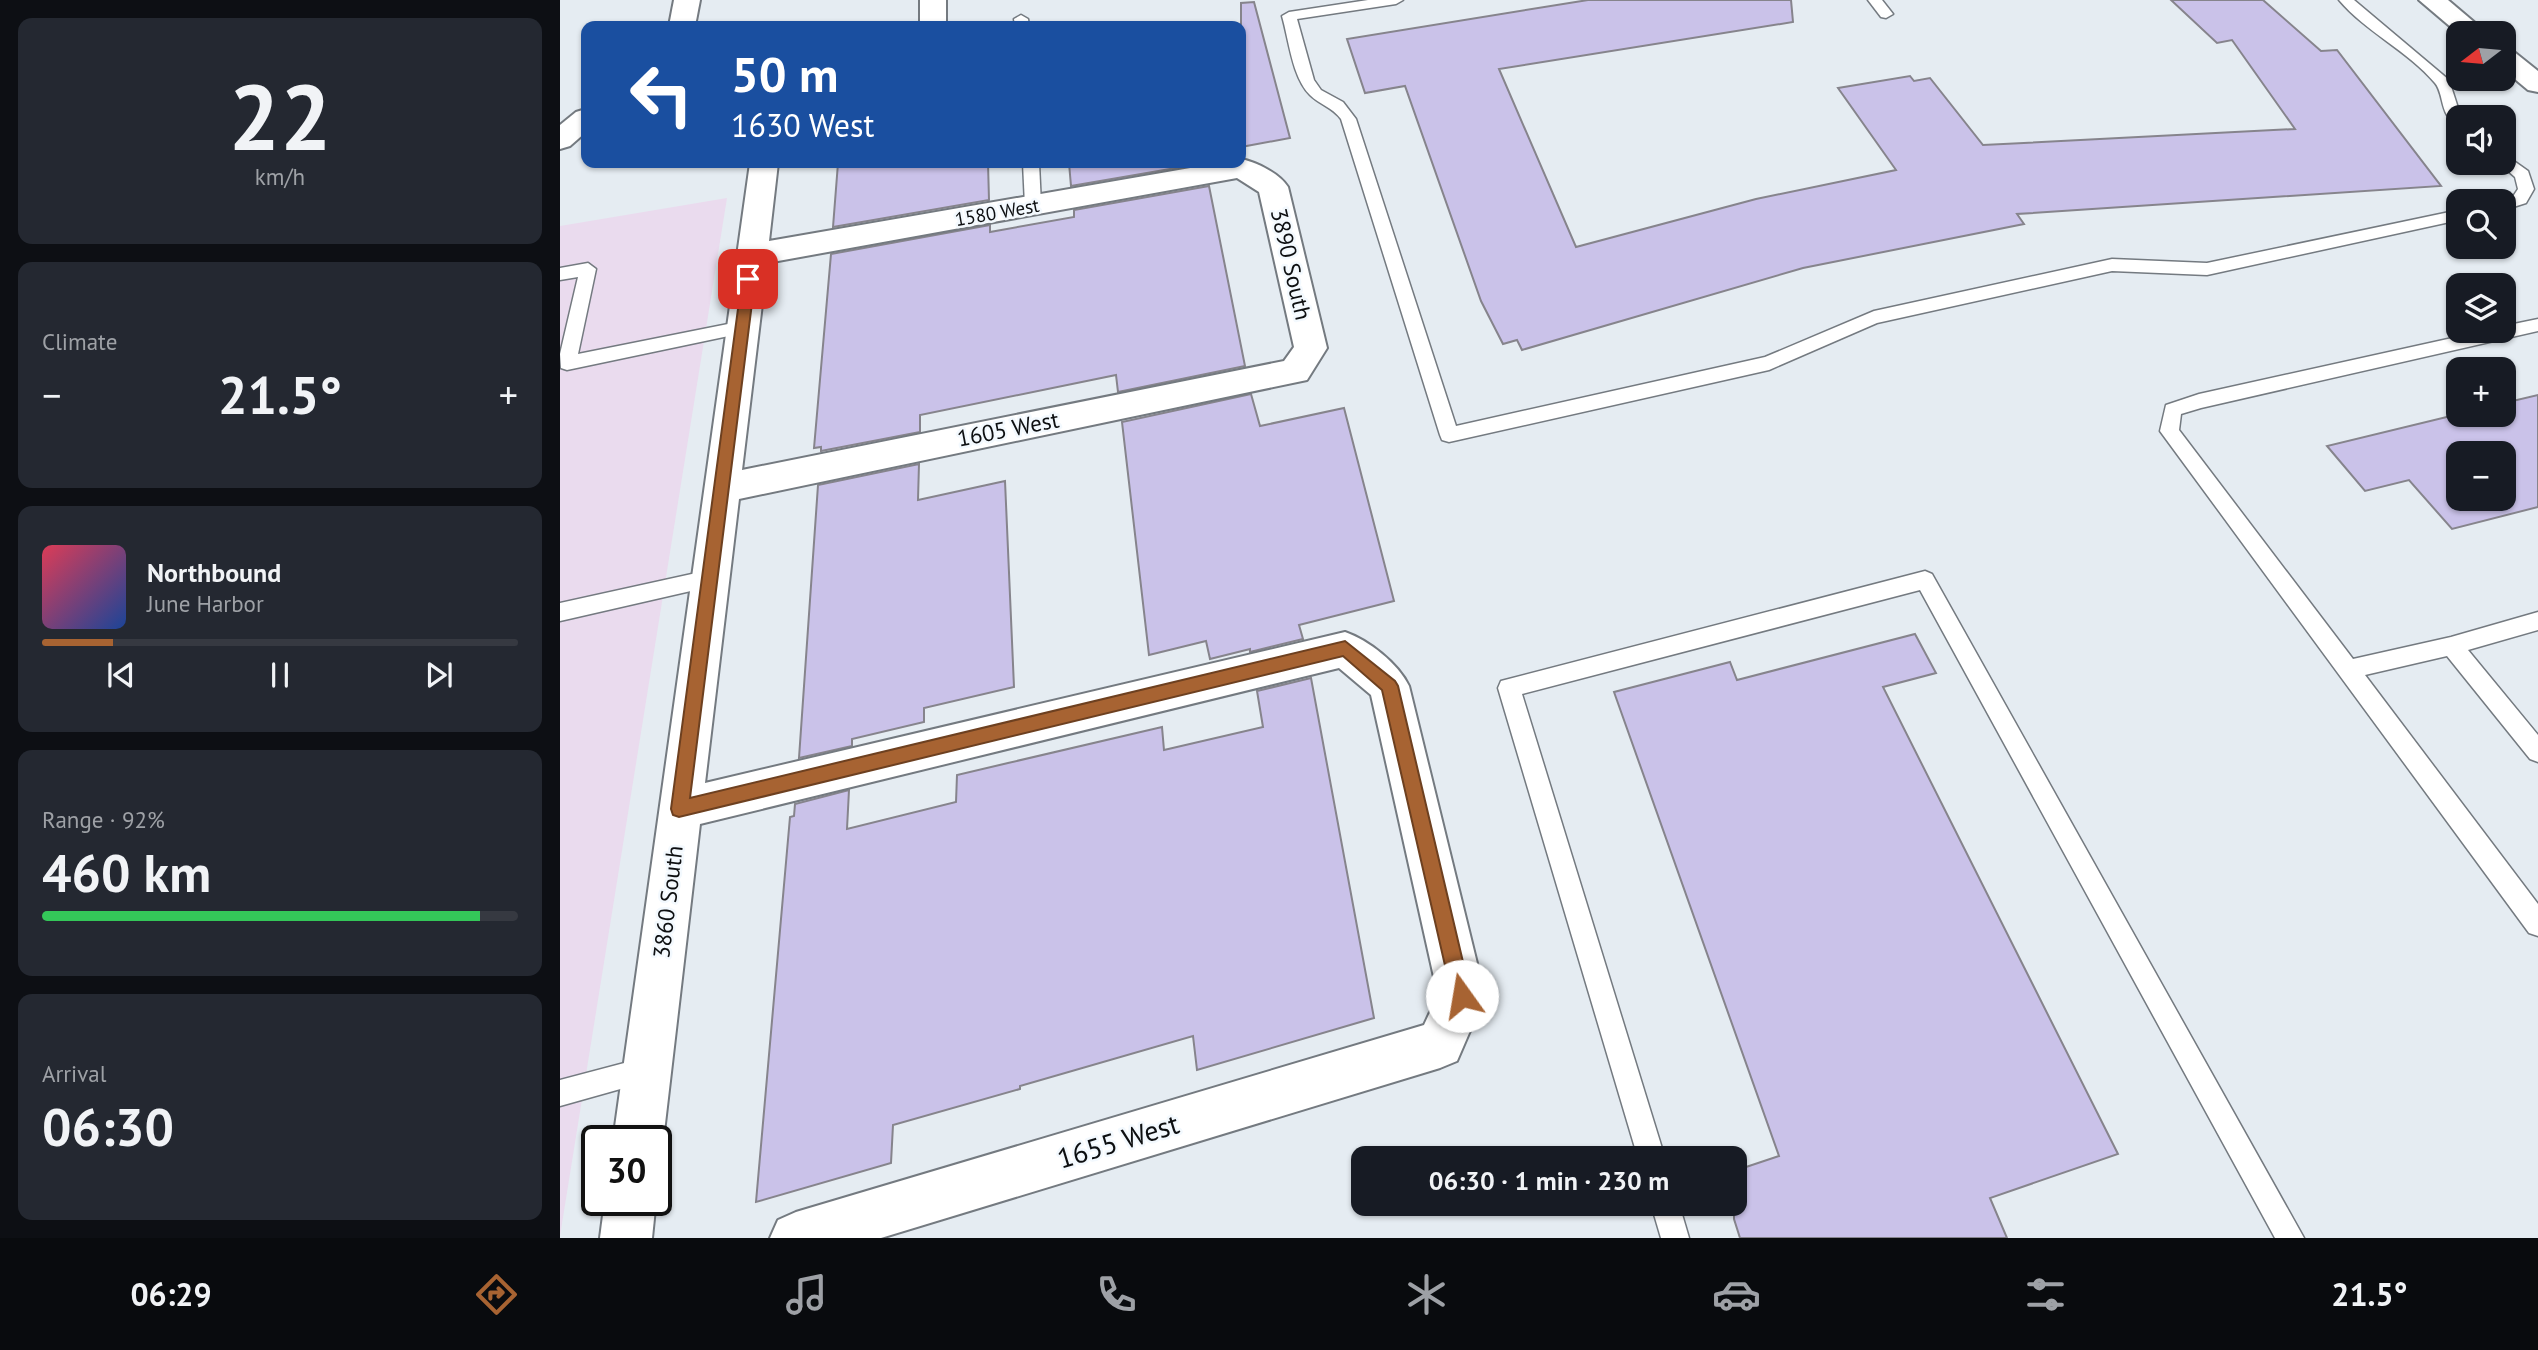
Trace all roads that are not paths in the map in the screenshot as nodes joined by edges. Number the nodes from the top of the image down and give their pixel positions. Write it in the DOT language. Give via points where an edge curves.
graph roads {
  1 [pos="687,0"];
  2 [pos="933,0"];
  3 [pos="1396,0"];
  4 [pos="1875,0"];
  5 [pos="2346,0"];
  6 [pos="2432,0"];
  7 [pos="1886,14"];
  8 [pos="683,21"];
  9 [pos="933,21"];
  10 [pos="2459,21"];
  11 [pos="2516,67"];
  12 [pos="2538,84"];
  13 [pos="2450,105"];
  14 [pos="581,123"];
  15 [pos="560,140"];
  16 [pos="763,168"];
  17 [pos="1031,168"];
  18 [pos="1242,168"];
  19 [pos="2516,169"];
  20 [pos="2516,201"];
  21 [pos="1033,205"];
  22 [pos="2446,218"];
  23 [pos="751,256"];
  24 [pos="560,274"];
  25 [pos="2538,325"];
  26 [pos="743,327"];
  27 [pos="1294,371"];
  28 [pos="722,488"];
  29 [pos="710,579"];
  30 [pos="560,612"];
  31 [pos="2538,621"];
  32 [pos="2451,646"];
  33 [pos="2347,670"];
  34 [pos="2538,752"];
  35 [pos="679,809"];
  36 [pos="2538,925"];
  37 [pos="647,1070"];
  38 [pos="560,1093"];
  39 [pos="640,1125"];
  40 [pos="1647,1146"];
  41 [pos="629,1216"];
  42 [pos="1669,1216"];
  43 [pos="626,1238"];
  44 [pos="796,1238"];
  45 [pos="1675,1238"];
  46 [pos="2290,1238"];
  1 -- 8 [label="street"];
  2 -- 9 [label="street"];
  3 -- 22 [label="lane" via="1289,16 1307,80 1348,119 1449,435 1769,363 1874,317 2099,268 2207,269"];
  4 -- 7 [label="lane"];
  5 -- 13 [label="lane" via="2444,83"];
  6 -- 10 [label="street"];
  11 -- 12 [label="street"];
  14 -- 15 [label="street"];
  16 -- 23 [label="street, 3860 South"];
  17 -- 21 [label="lane"];
  18 -- 21 [label="street, 1580 West"];
  18 -- 27 [label="street, 3890 South" via="1273,187 1311,348"];
  19 -- 20 [label="lane" via="2526,189"];
  21 -- 23 [label="street, 1580 West"];
  23 -- 26 [label="street, 3860 South"];
  24 -- 26 [label="lane" via="588,269 567,363"];
  25 -- 33 [label="lane" via="2199,401 2173,411 2169,431"];
  26 -- 28 [label="street, 3860 South"];
  27 -- 28 [label="street, 1605 West"];
  28 -- 29 [label="street, 3860 South"];
  29 -- 30 [label="lane"];
  29 -- 35 [label="street, 3860 South"];
  31 -- 32 [label="lane"];
  32 -- 33 [label="lane"];
  32 -- 34 [label="lane"];
  33 -- 36 [label="lane"];
  35 -- 37 [label="street, 3860 South"];
  35 -- 44 [label="street, 1655 West" via="1345,649 1389,686 1462,996 1440,1044"];
  37 -- 38 [label="lane"];
  37 -- 39 [label="street, 3860 South"];
  40 -- 46 [label="lane" via="1508,688 1925,580"];
  41 -- 43 [label="street"];
  42 -- 45 [label="lane"];
}
